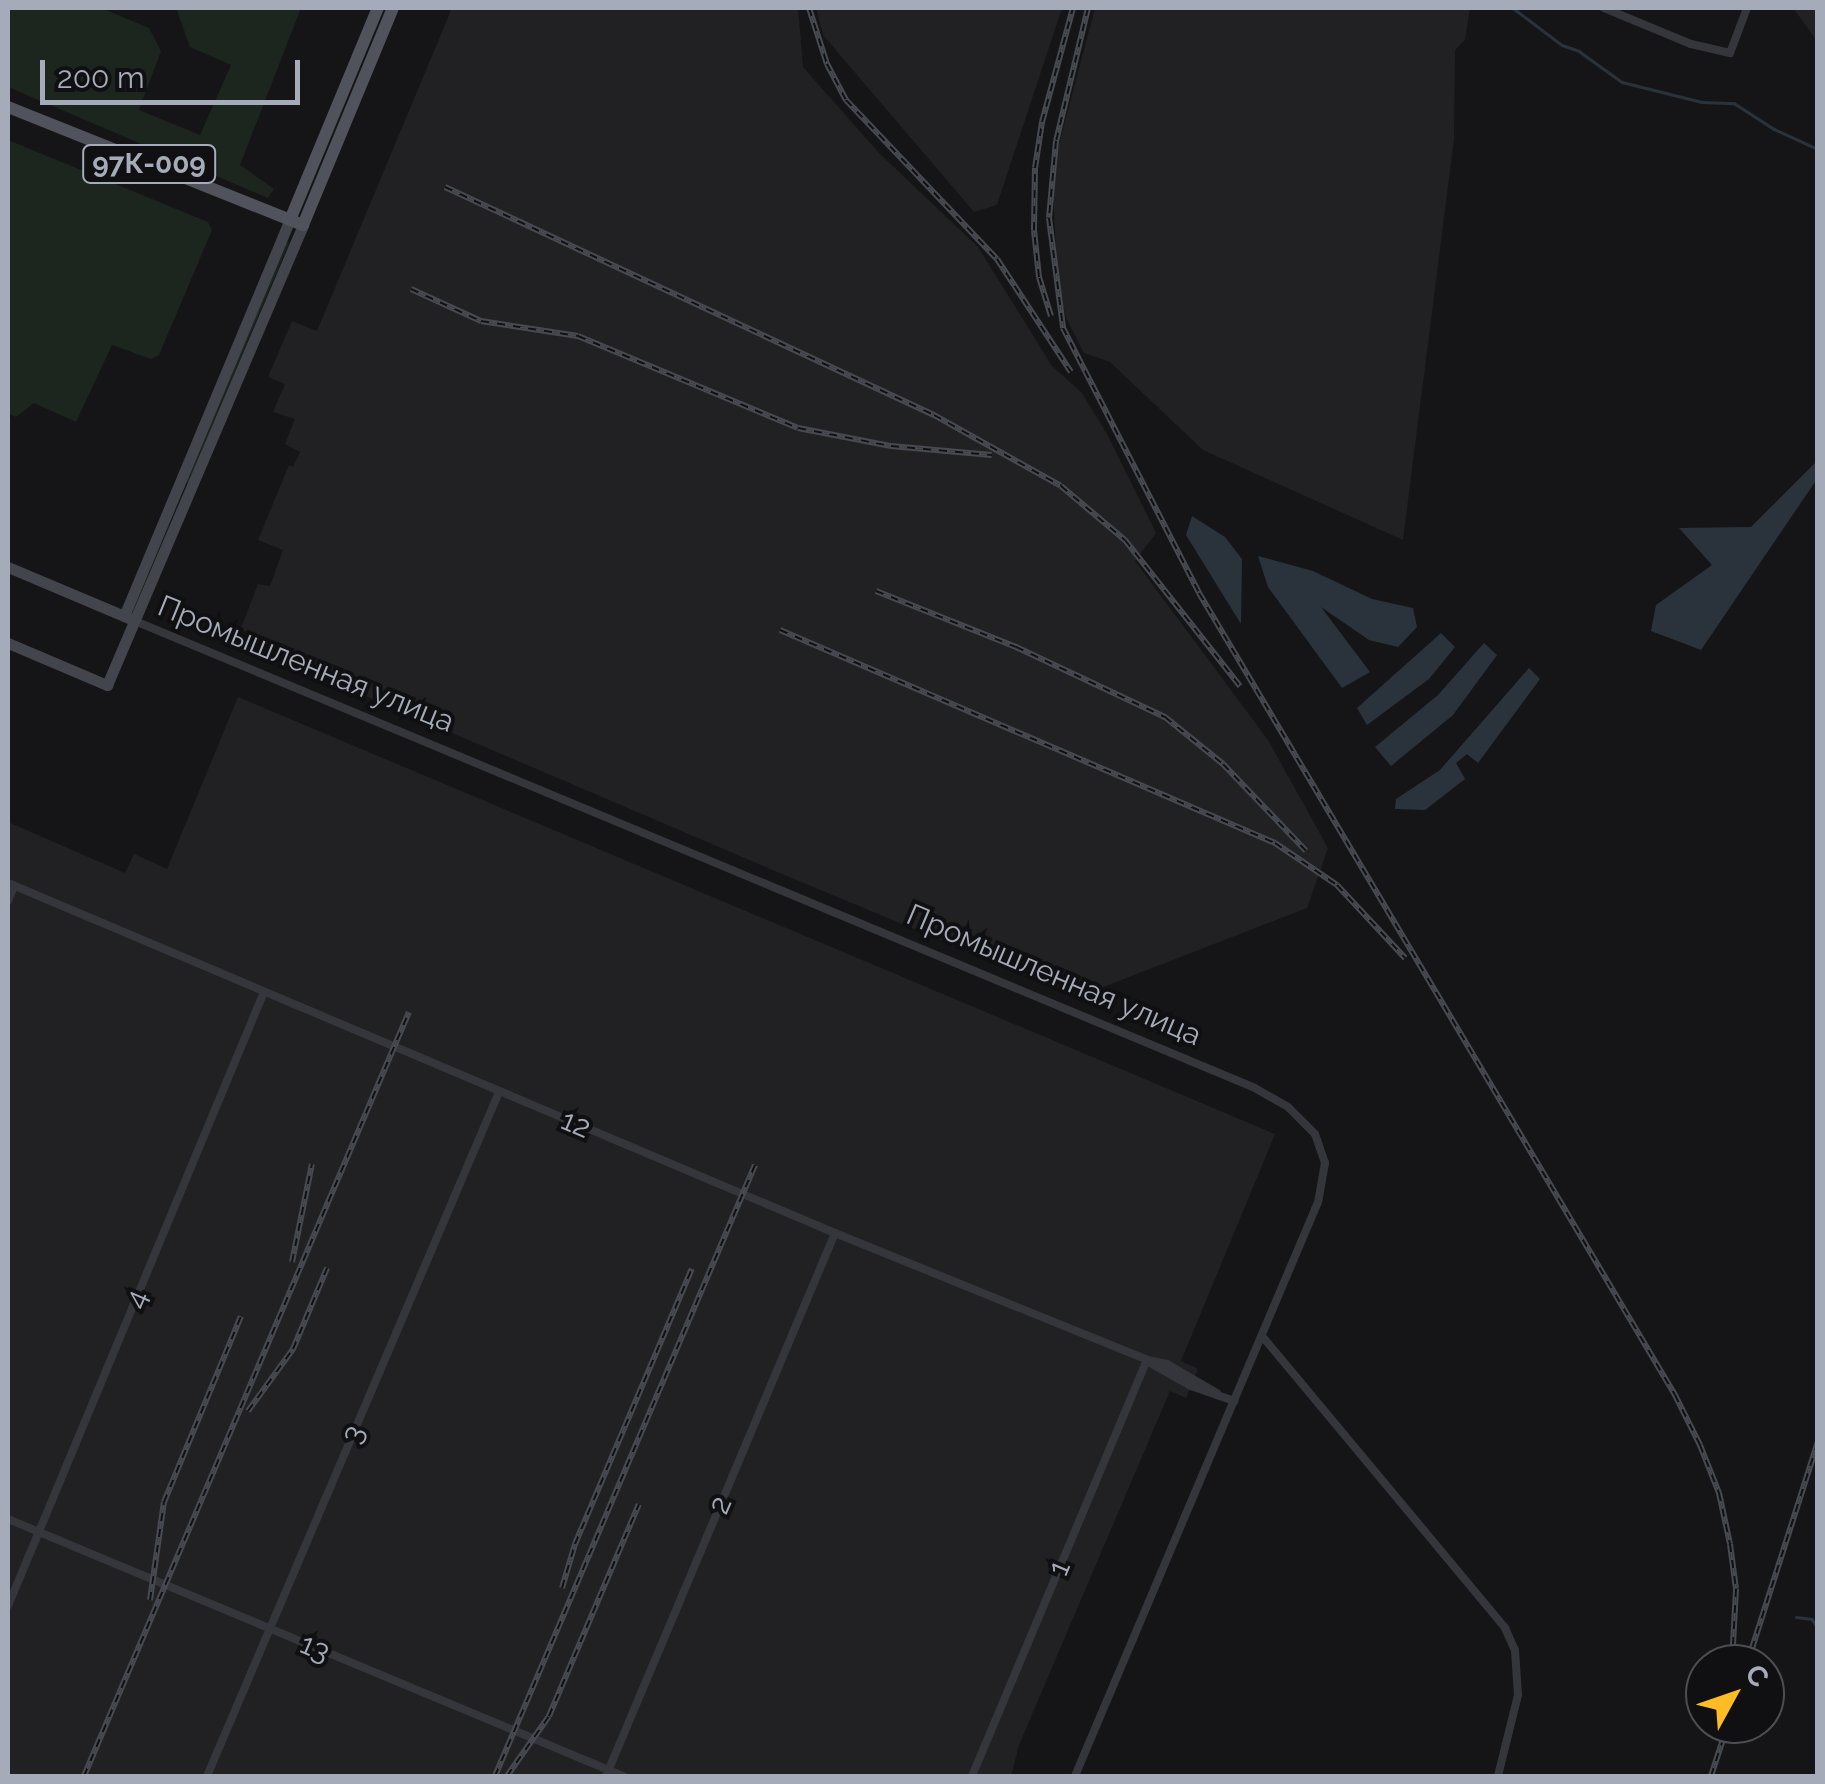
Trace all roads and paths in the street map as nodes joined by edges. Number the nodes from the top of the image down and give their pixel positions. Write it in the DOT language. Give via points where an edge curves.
graph roads {
  1 [pos="378,8"];
  2 [pos="393,8"];
  3 [pos="1604,8"];
  4 [pos="1747,8"];
  5 [pos="8,107"];
  6 [pos="296,222"];
  7 [pos="8,567"];
  8 [pos="129,618"];
  9 [pos="8,642"];
  10 [pos="11,885"];
  11 [pos="8,901"];
  12 [pos="264,992"];
  13 [pos="500,1092"];
  14 [pos="835,1233"];
  15 [pos="1262,1336"];
  16 [pos="1147,1360"];
  17 [pos="1234,1400"];
  18 [pos="8,1519"];
  19 [pos="39,1532"];
  20 [pos="8,1606"];
  21 [pos="270,1629"];
  22 [pos="1082,1762"];
  23 [pos="607,1773"];
  24 [pos="207,1776"];
  25 [pos="623,1776"];
  26 [pos="972,1776"];
  27 [pos="1075,1776"];
  28 [pos="1084,1776"];
  29 [pos="1498,1776"];
  1 -- 6 [label="main road, Промышленная улица"];
  2 -- 6 [label="main road, Промышленная улица"];
  3 -- 4 [label="street" via="1730,53"];
  5 -- 6 [label="main road, 97К-009"];
  6 -- 8 [label="street, Промышленная улица"];
  7 -- 8 [label="street, Промышленная улица"];
  8 -- 9 [label="street, Промышленная улица" via="107,685"];
  8 -- 15 [label="street, Промышленная улица" via="1018,986 1288,1106 1315,1134 1325,1179"];
  10 -- 11 [label="street"];
  10 -- 12 [label="street, 12"];
  12 -- 13 [label="street, 12"];
  12 -- 19 [label="street, 4"];
  13 -- 14 [label="street, 12"];
  13 -- 21 [label="street, 3"];
  14 -- 16 [label="street, 12"];
  14 -- 23 [label="street, 2"];
  15 -- 17 [label="street, Промышленная улица"];
  15 -- 29 [label="street" via="1505,1628 1515,1650 1518,1695"];
  16 -- 17 [label="street, 12" via="1195,1376"];
  16 -- 26 [label="street, 1"];
  17 -- 22 [label="street, Промышленная улица"];
  18 -- 19 [label="street, 13"];
  19 -- 20 [label="street, 4"];
  19 -- 21 [label="street, 13"];
  21 -- 23 [label="street, 13"];
  21 -- 24 [label="street, 3"];
  22 -- 27 [label="street, Промышленная улица"];
  22 -- 28 [label="street"];
  23 -- 25 [label="street, 13"];
}
